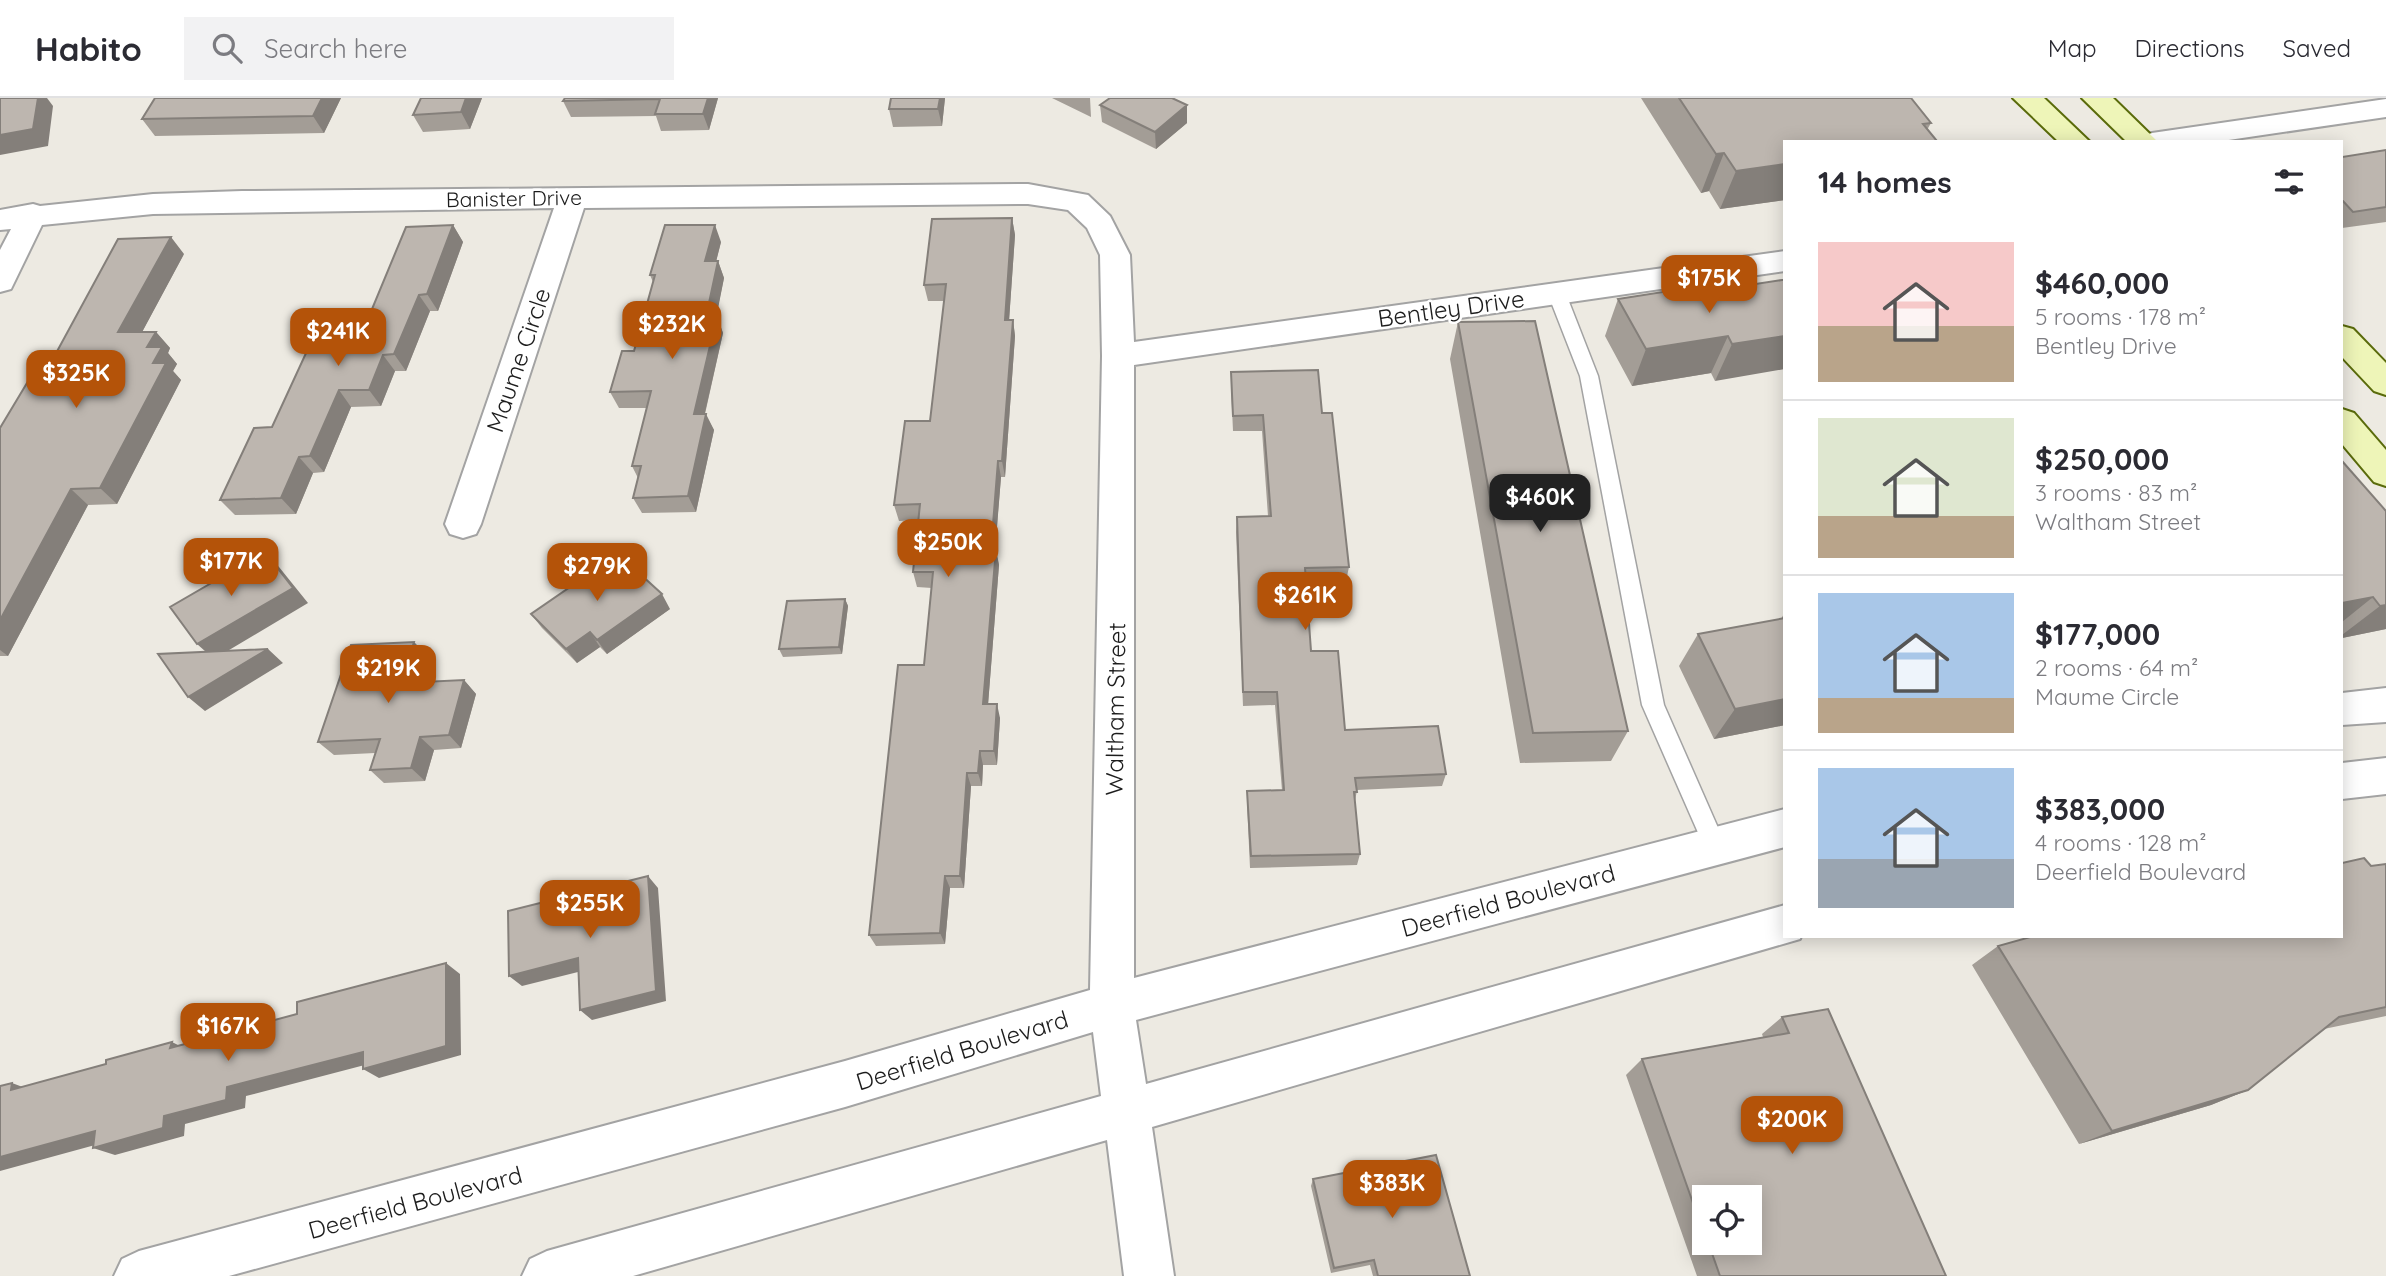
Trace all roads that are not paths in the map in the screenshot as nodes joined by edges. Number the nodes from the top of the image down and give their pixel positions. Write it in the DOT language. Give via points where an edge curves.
graph roads {
  1 [pos="2027,98"];
  2 [pos="2096,98"];
  3 [pos="2386,108"];
  4 [pos="2074,140"];
  5 [pos="2142,140"];
  6 [pos="2166,140"];
  7 [pos="1028,194"];
  8 [pos="573,197"];
  9 [pos="33,214"];
  10 [pos="0,220"];
  11 [pos="1783,261"];
  12 [pos="0,281"];
  13 [pos="1557,294"];
  14 [pos="2343,338"];
  15 [pos="1118,356"];
  16 [pos="2386,383"];
  17 [pos="2343,423"];
  18 [pos="2386,473"];
  19 [pos="463,524"];
  20 [pos="2386,705"];
  21 [pos="2343,709"];
  22 [pos="2386,776"];
  23 [pos="2343,781"];
  24 [pos="1783,829"];
  25 [pos="1715,846"];
  26 [pos="1783,926"];
  27 [pos="1112,1005"];
  28 [pos="1126,1111"];
  29 [pos="139,1276"];
  30 [pos="547,1276"];
  31 [pos="1149,1276"];
  1 -- 4 [label="main road"];
  2 -- 5 [label="main road"];
  3 -- 6 [label="street"];
  7 -- 8 [label="street, Banister Drive"];
  7 -- 15 [label="street, Waltham Street" via="1077,202 1099,223 1115,255"];
  8 -- 9 [label="street, Banister Drive" via="153,204"];
  8 -- 19 [label="street, Maume Circle"];
  9 -- 10 [label="street, Banister Drive"];
  9 -- 12 [label="street"];
  11 -- 13 [label="street, Bentley Drive"];
  13 -- 15 [label="street, Bentley Drive"];
  13 -- 25 [label="lane" via="1589,376 1653,705"];
  14 -- 16 [label="main road"];
  15 -- 27 [label="street, Waltham Street"];
  17 -- 18 [label="main road"];
  20 -- 21 [label="street"];
  22 -- 23 [label="street"];
  24 -- 25 [label="street, Deerfield Boulevard"];
  25 -- 27 [label="street, Deerfield Boulevard"];
  26 -- 28 [label="street"];
  27 -- 28 [label="street, Waltham Street"];
  27 -- 29 [label="street, Deerfield Boulevard" via="819,1092"];
  28 -- 30 [label="street"];
  28 -- 31 [label="street, Waltham Street"];
}
